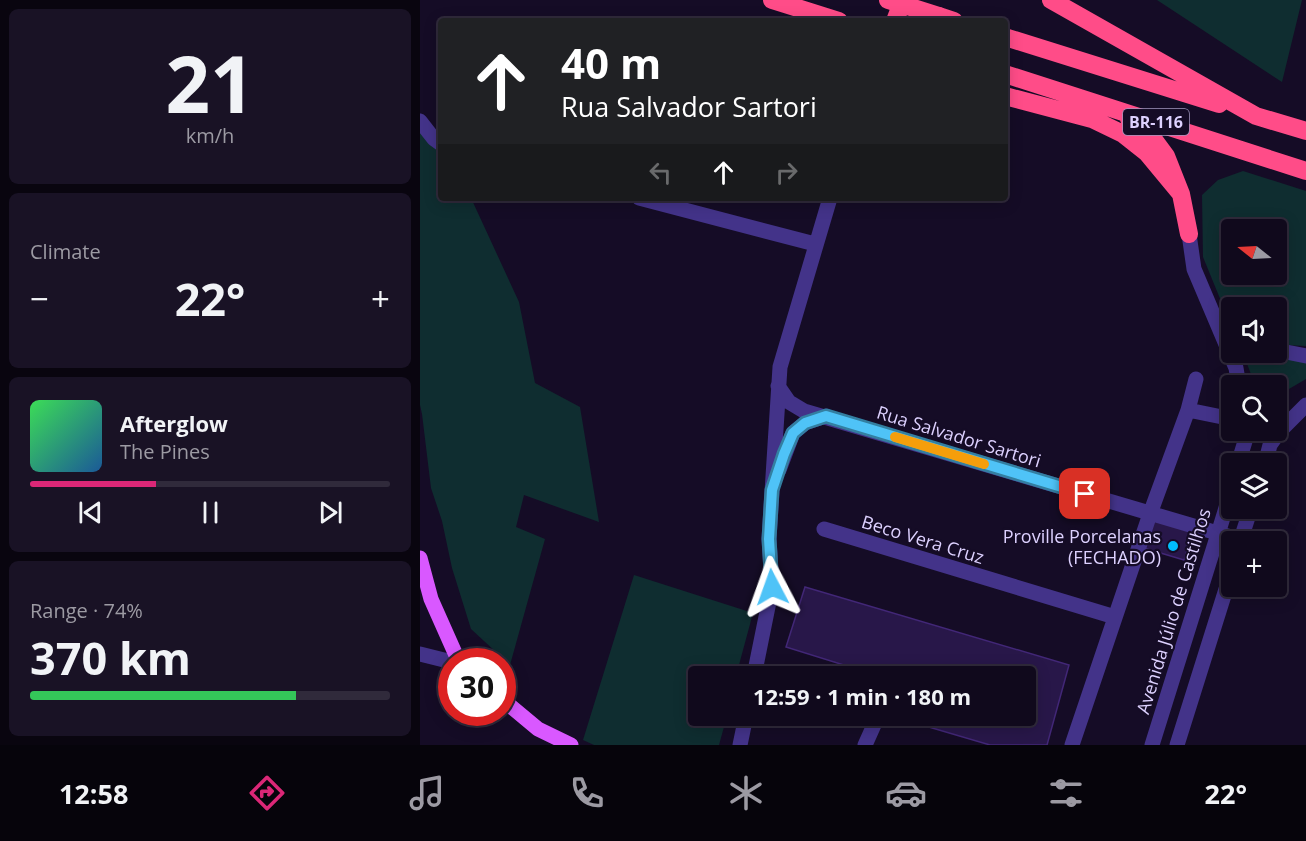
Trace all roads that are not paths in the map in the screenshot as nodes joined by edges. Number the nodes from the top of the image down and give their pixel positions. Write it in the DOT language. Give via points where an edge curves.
graph roads {
  1 [pos="772,0"];
  2 [pos="888,0"];
  3 [pos="903,0"];
  4 [pos="1051,0"];
  5 [pos="829,18"];
  6 [pos="897,18"];
  7 [pos="943,18"];
  8 [pos="1008,38"];
  9 [pos="1008,75"];
  10 [pos="1008,97"];
  11 [pos="1103,105"];
  12 [pos="1256,116"];
  13 [pos="420,121"];
  14 [pos="1306,131"];
  15 [pos="438,142"];
  16 [pos="1306,171"];
  17 [pos="1181,194"];
  18 [pos="650,201"];
  19 [pos="829,201"];
  20 [pos="1189,234"];
  21 [pos="815,244"];
  22 [pos="1214,317"];
  23 [pos="1221,320"];
  24 [pos="1287,352"];
  25 [pos="1306,356"];
  26 [pos="1237,375"];
  27 [pos="1196,379"];
  28 [pos="778,386"];
  29 [pos="1306,405"];
  30 [pos="1188,410"];
  31 [pos="826,416"];
  32 [pos="1221,417"];
  33 [pos="1287,422"];
  34 [pos="772,490"];
  35 [pos="1150,514"];
  36 [pos="1223,519"];
  37 [pos="824,529"];
  38 [pos="1218,534"];
  39 [pos="1221,535"];
  40 [pos="420,558"];
  41 [pos="1224,597"];
  42 [pos="1115,617"];
  43 [pos="453,648"];
  44 [pos="420,654"];
  45 [pos="438,658"];
  46 [pos="756,666"];
  47 [pos="516,711"];
  48 [pos="744,726"];
  49 [pos="874,726"];
  50 [pos="571,745"];
  51 [pos="740,745"];
  52 [pos="865,745"];
  53 [pos="1072,745"];
  54 [pos="1152,745"];
  55 [pos="1177,745"];
  1 -- 5 [label="highway"];
  2 -- 7 [label="highway, bridge"];
  3 -- 6 [label="highway"];
  4 -- 12 [label="highway"];
  8 -- 12 [label="highway, BR-116 / BR-116"];
  9 -- 11 [label="highway, BR-116 / BR-116"];
  10 -- 17 [label="highway" via="1092,119 1123,134 1147,153"];
  11 -- 16 [label="highway, BR-116 / BR-116"];
  11 -- 17 [label="highway" via="1149,133 1166,156"];
  12 -- 14 [label="highway, BR-116"];
  13 -- 15 [label="street"];
  17 -- 20 [label="highway"];
  18 -- 21 [label="street"];
  19 -- 21 [label="street"];
  20 -- 22 [label="street" via="1194,269"];
  21 -- 28 [label="street"];
  22 -- 23 [label="street"];
  22 -- 26 [label="street"];
  24 -- 25 [label="street"];
  27 -- 30 [label="street"];
  28 -- 31 [label="street, Rua Salvador Sartori" via="789,402 804,411"];
  28 -- 34 [label="street"];
  29 -- 33 [label="street"];
  30 -- 32 [label="street"];
  30 -- 35 [label="street"];
  31 -- 34 [label="street" via="805,423 793,433"];
  31 -- 35 [label="street, Rua Salvador Sartori"];
  34 -- 46 [label="street" via="772,587"];
  35 -- 38 [label="street, Rua Salvador Sartori"];
  35 -- 42 [label="street"];
  36 -- 38 [label="street, Avenida Júlio de Castilhos"];
  37 -- 42 [label="street, Beco Vera Cruz"];
  38 -- 39 [label="street, Rua Salvador Sartori"];
  38 -- 54 [label="street, Avenida Júlio de Castilhos"];
  40 -- 43 [label="main road" via="431,599"];
  41 -- 55 [label="street"];
  42 -- 53 [label="street"];
  44 -- 45 [label="street"];
  47 -- 50 [label="main road" via="538,729"];
  48 -- 51 [label="street"];
  49 -- 52 [label="street"];
}
